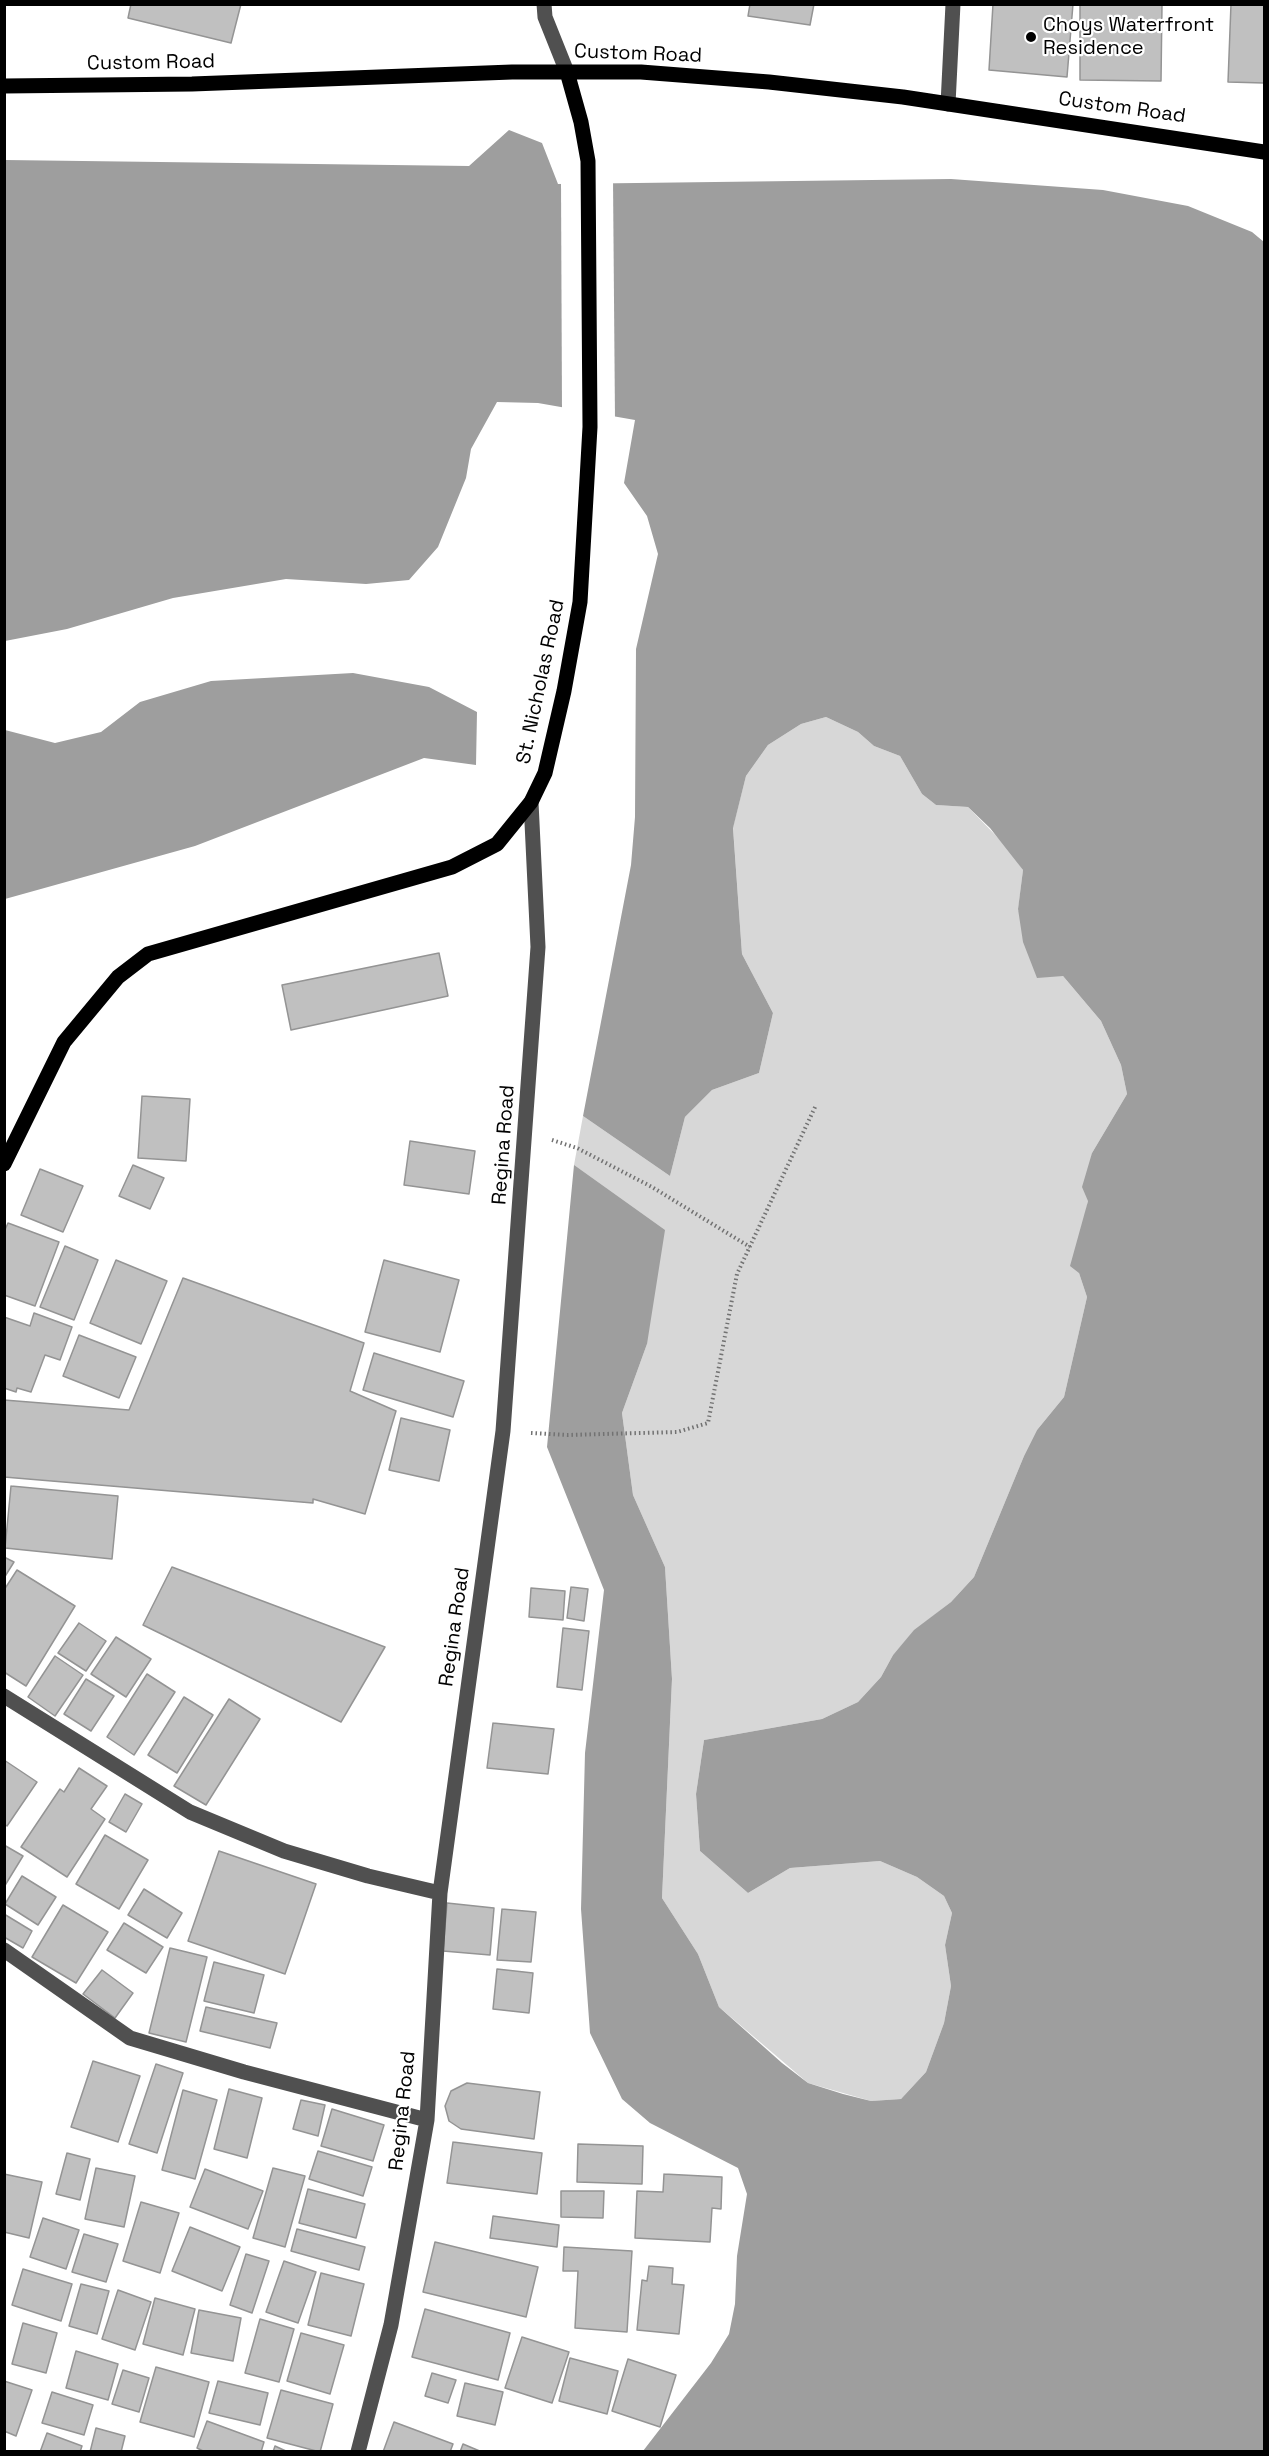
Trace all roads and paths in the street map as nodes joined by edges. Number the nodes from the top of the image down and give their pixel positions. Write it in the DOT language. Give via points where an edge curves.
graph roads {
  1 [pos="544,4"];
  2 [pos="953,4"];
  3 [pos="567,72"];
  4 [pos="4,86"];
  5 [pos="948,104"];
  6 [pos="1264,152"];
  7 [pos="531,802"];
  8 [pos="816,1105"];
  9 [pos="526,1131"];
  10 [pos="4,1164"];
  11 [pos="750,1246"];
  12 [pos="503,1431"];
  13 [pos="4,1696"];
  14 [pos="440,1893"];
  15 [pos="4,1950"];
  16 [pos="427,2120"];
  17 [pos="358,2451"];
  1 -- 3 [label="street" via="545,17"];
  2 -- 5 [label="street"];
  3 -- 4 [label="main road, Custom Road"];
  3 -- 5 [label="main road, Custom Road" via="722,78"];
  3 -- 7 [label="main road, St. Nicholas Road" via="588,161 590,427 580,602 547,762"];
  5 -- 6 [label="main road, Custom Road"];
  7 -- 9 [label="street, Regina Road" via="538,947"];
  7 -- 10 [label="main road, St. Nicholas Road" via="497,844 452,867 148,954 118,977 63,1042"];
  8 -- 11 [label="path"];
  9 -- 11 [label="path" via="586,1153"];
  9 -- 12 [label="street, Regina Road"];
  11 -- 12 [label="path" via="737,1274 708,1423 677,1432 567,1435"];
  12 -- 14 [label="street, Regina Road"];
  13 -- 14 [label="street" via="190,1812 284,1851"];
  14 -- 16 [label="street, Regina Road"];
  15 -- 16 [label="street" via="130,2038 244,2073"];
  16 -- 17 [label="street, Regina Road" via="391,2325"];
}
